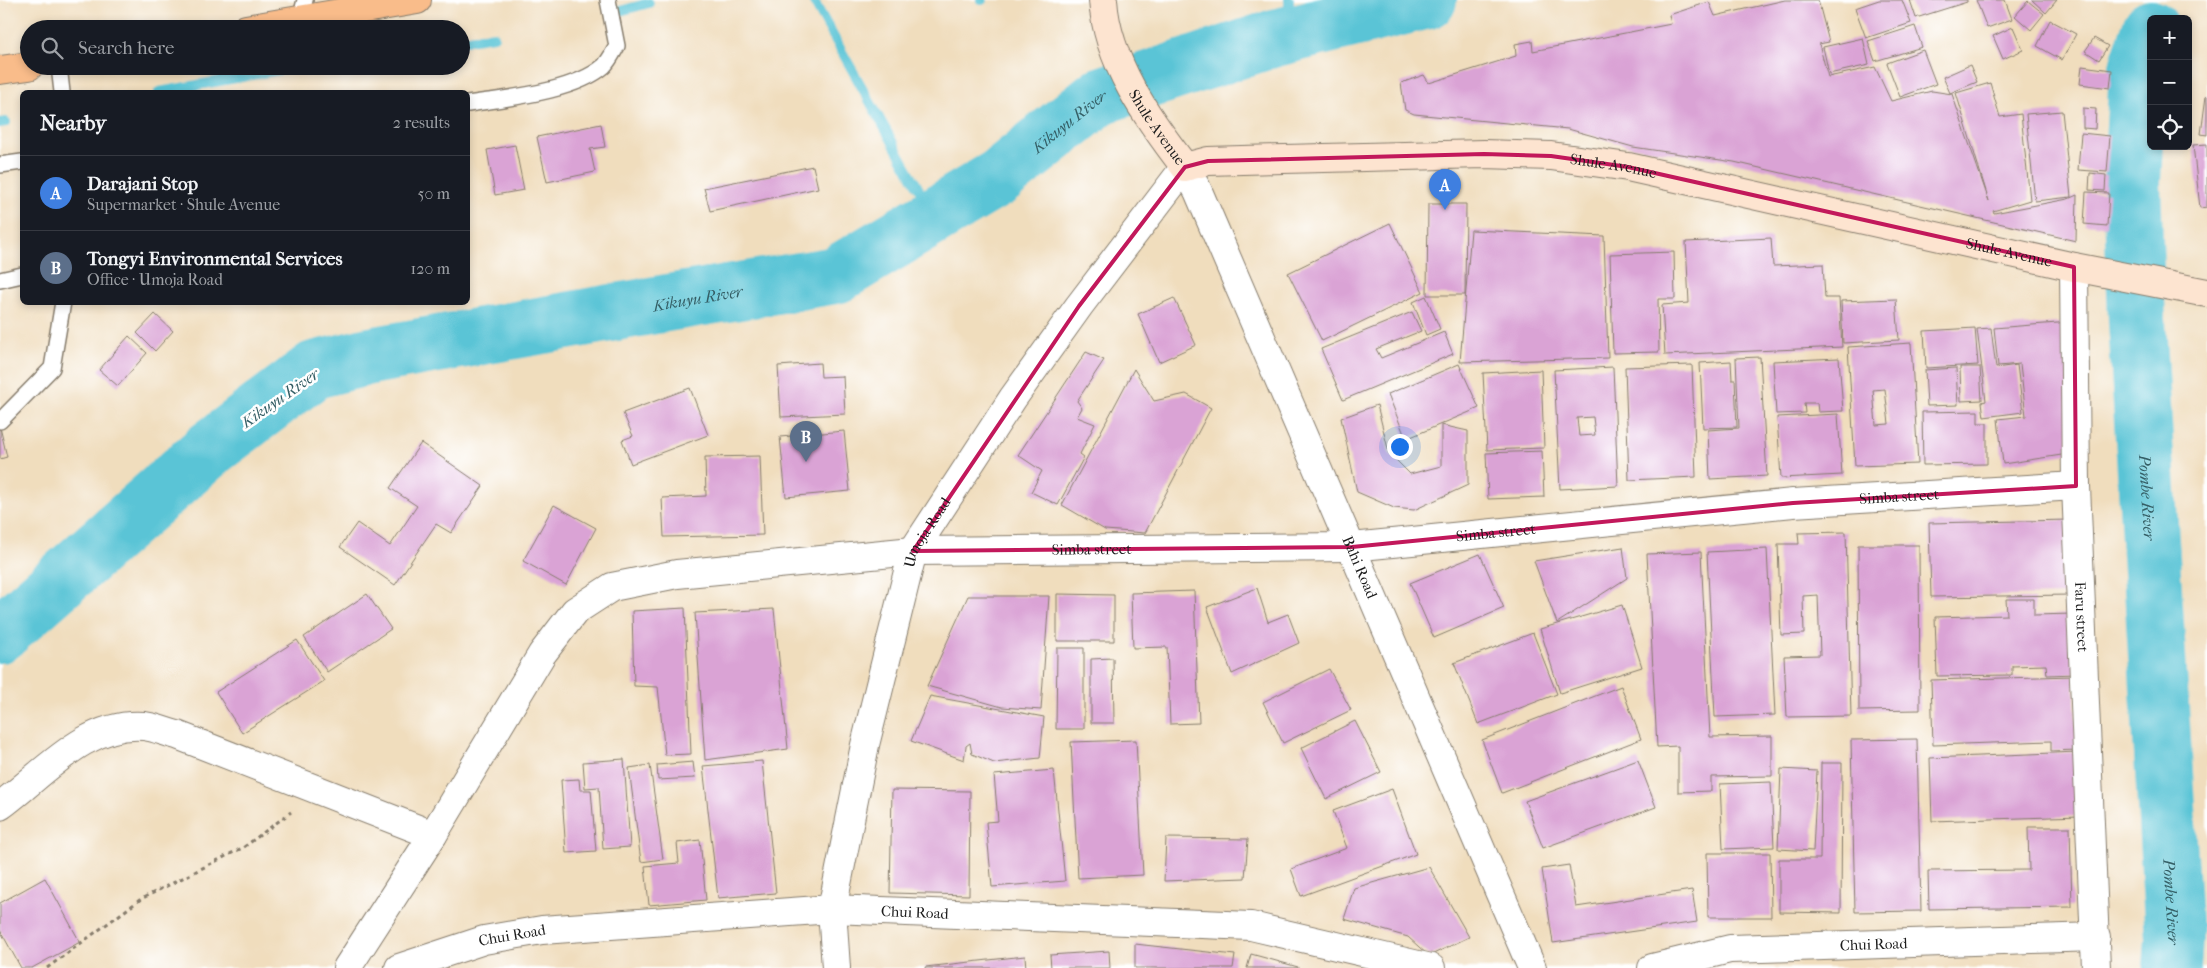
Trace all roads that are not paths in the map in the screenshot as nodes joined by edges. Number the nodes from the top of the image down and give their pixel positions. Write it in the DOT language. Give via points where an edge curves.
graph roads {
  1 [pos="417,0"];
  2 [pos="608,0"];
  3 [pos="1096,4"];
  4 [pos="302,10"];
  5 [pos="273,20"];
  6 [pos="20,67"];
  7 [pos="0,70"];
  8 [pos="60,75"];
  9 [pos="62,90"];
  10 [pos="470,104"];
  11 [pos="20,162"];
  12 [pos="0,165"];
  13 [pos="1185,167"];
  14 [pos="2074,267"];
  15 [pos="20,275"];
  16 [pos="0,280"];
  17 [pos="2199,292"];
  18 [pos="62,305"];
  19 [pos="0,420"];
  20 [pos="2076,486"];
  21 [pos="1352,547"];
  22 [pos="913,551"];
  23 [pos="0,806"];
  24 [pos="433,835"];
  25 [pos="832,909"];
  26 [pos="2096,937"];
  27 [pos="347,968"];
  28 [pos="399,968"];
  29 [pos="836,968"];
  30 [pos="1431,968"];
  31 [pos="1532,968"];
  32 [pos="1652,968"];
  33 [pos="2096,968"];
  1 -- 4 [label="highway"];
  2 -- 10 [label="lane" via="617,46 606,64 590,76 536,94"];
  3 -- 13 [label="main road, Shule Avenue" via="1115,56 1155,127"];
  4 -- 5 [label="highway"];
  6 -- 7 [label="highway"];
  8 -- 9 [label="lane"];
  11 -- 12 [label="lane"];
  13 -- 14 [label="main road, Shule Avenue" via="1208,161 1234,160 1484,154 1551,156 1628,168"];
  13 -- 21 [label="street, Bahi Road" via="1198,190"];
  13 -- 22 [label="street, Umoja Road" via="1013,398"];
  14 -- 17 [label="main road, Shule Avenue"];
  14 -- 20 [label="street, Faru street"];
  15 -- 16 [label="lane"];
  18 -- 19 [label="lane" via="52,368"];
  20 -- 21 [label="street, Simba street" via="1793,503"];
  20 -- 26 [label="street, Faru street"];
  21 -- 22 [label="street, Simba street"];
  21 -- 31 [label="street, Bahi Road"];
  22 -- 24 [label="street, Simba street" via="677,574 612,587 575,611 542,654"];
  22 -- 25 [label="street, Umoja Road" via="865,745"];
  23 -- 24 [label="street" via="92,736 119,728 144,726"];
  24 -- 27 [label="street, Simba street"];
  25 -- 28 [label="street, Chui Road" via="542,930 484,940"];
  25 -- 29 [label="street, Umoja Road"];
  25 -- 30 [label="street, Chui Road" via="1252,926"];
  26 -- 32 [label="street, Chui Road" via="1730,949"];
  26 -- 33 [label="street, Faru street"];
}
